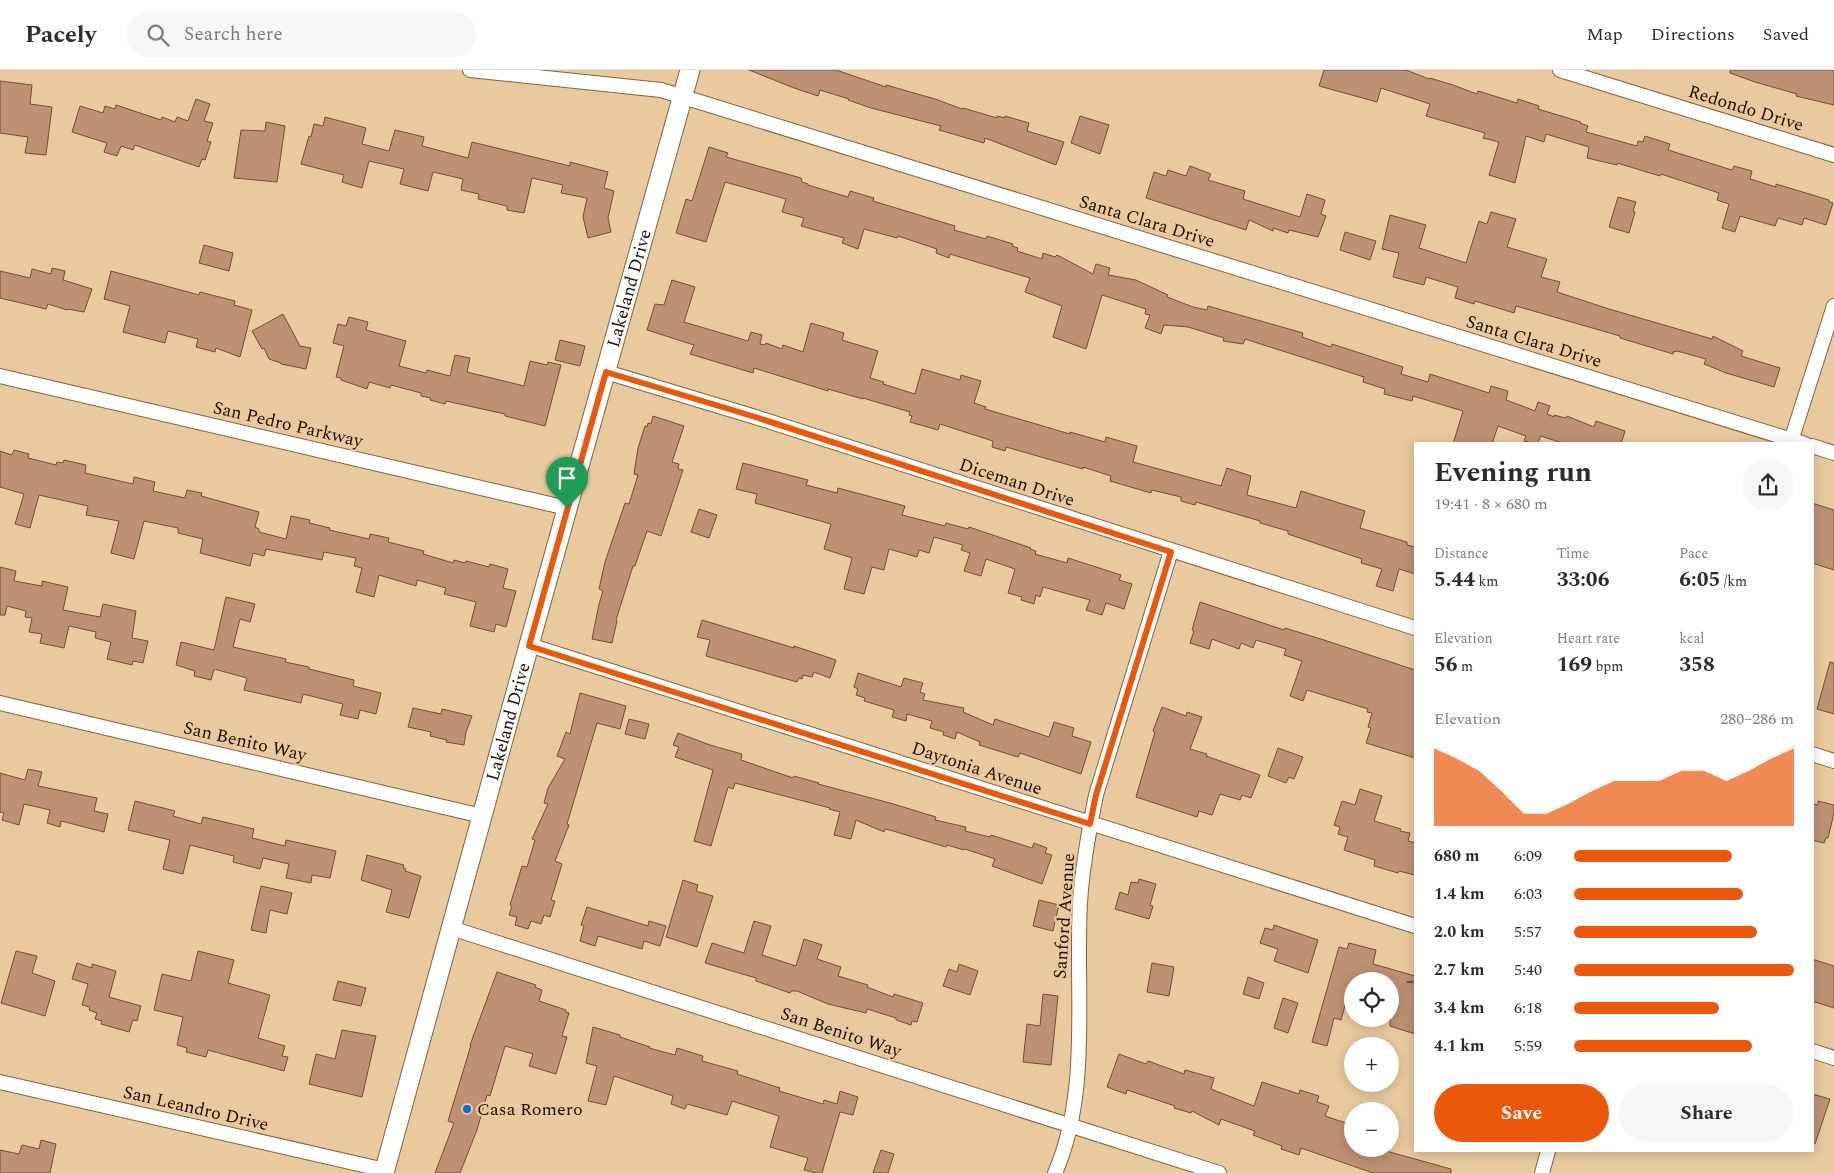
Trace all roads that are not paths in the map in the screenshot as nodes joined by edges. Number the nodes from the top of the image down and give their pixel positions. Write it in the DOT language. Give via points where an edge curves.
graph roads {
  1 [pos="470,70"];
  2 [pos="690,70"];
  3 [pos="1560,70"];
  4 [pos="682,96"];
  5 [pos="1834,155"];
  6 [pos="1834,306"];
  7 [pos="606,372"];
  8 [pos="0,376"];
  9 [pos="1790,442"];
  10 [pos="1814,447"];
  11 [pos="1834,453"];
  12 [pos="567,508"];
  13 [pos="1171,552"];
  14 [pos="1414,628"];
  15 [pos="529,646"];
  16 [pos="0,702"];
  17 [pos="1814,755"];
  18 [pos="1834,761"];
  19 [pos="482,816"];
  20 [pos="1090,824"];
  21 [pos="1414,926"];
  22 [pos="451,928"];
  23 [pos="1814,1052"];
  24 [pos="1834,1058"];
  25 [pos="0,1082"];
  26 [pos="1070,1124"];
  27 [pos="1548,1152"];
  28 [pos="384,1171"];
  29 [pos="1055,1173"];
  30 [pos="1219,1173"];
  31 [pos="1542,1173"];
  1 -- 4 [label="street, Santa Clara Drive" via="661,90"];
  2 -- 4 [label="street, Lakeland Drive"];
  3 -- 5 [label="street, Redondo Drive"];
  4 -- 7 [label="street, Lakeland Drive"];
  4 -- 9 [label="street, Santa Clara Drive"];
  6 -- 9 [label="street"];
  7 -- 12 [label="street, Lakeland Drive"];
  7 -- 13 [label="street, Diceman Drive"];
  8 -- 12 [label="street, San Pedro Parkway"];
  10 -- 11 [label="street"];
  12 -- 15 [label="street, Lakeland Drive"];
  13 -- 14 [label="street, Diceman Drive"];
  13 -- 20 [label="street, Sanford Avenue" via="1096,795"];
  15 -- 19 [label="street, Lakeland Drive"];
  15 -- 20 [label="street, Daytonia Avenue"];
  16 -- 19 [label="street, San Benito Way"];
  17 -- 18 [label="street"];
  19 -- 22 [label="street, Lakeland Drive"];
  20 -- 21 [label="street, Daytonia Avenue"];
  20 -- 26 [label="street, Sanford Avenue" via="1080,902 1078,1063"];
  22 -- 26 [label="street, San Benito Way"];
  22 -- 28 [label="street, Lakeland Drive"];
  23 -- 24 [label="street"];
  25 -- 28 [label="street, San Leandro Drive"];
  26 -- 29 [label="street, Sanford Avenue"];
  26 -- 30 [label="street, San Benito Way"];
  27 -- 31 [label="street"];
}
